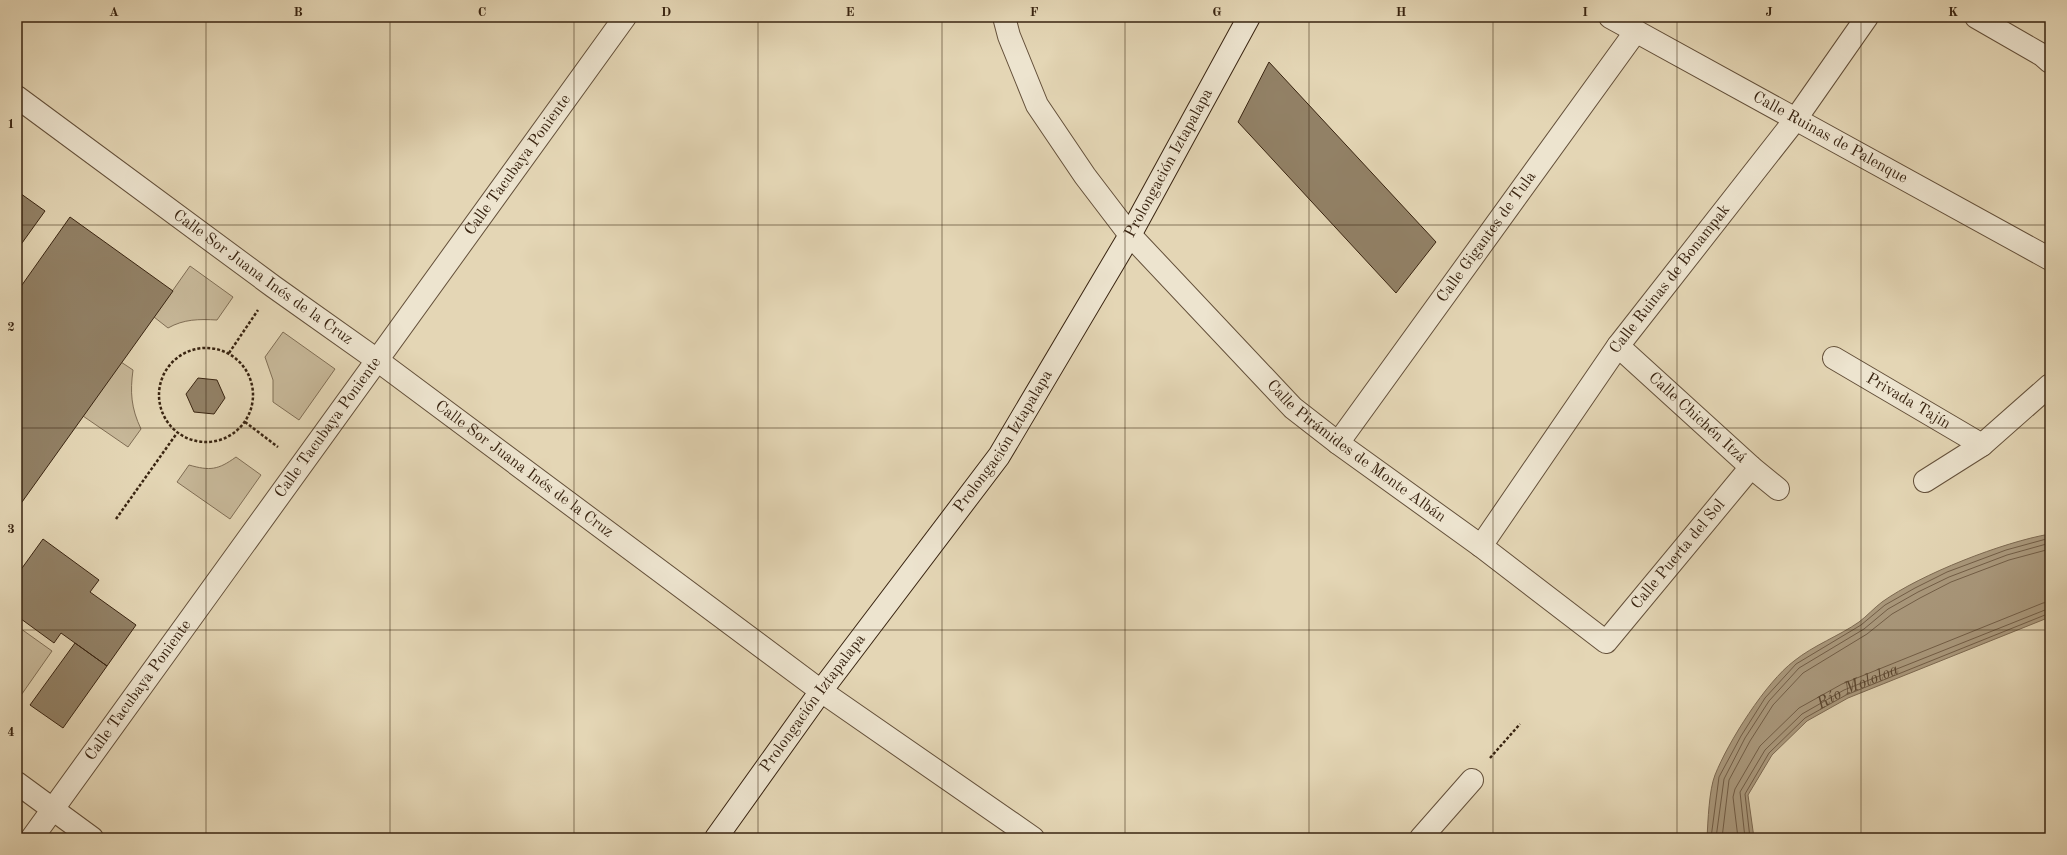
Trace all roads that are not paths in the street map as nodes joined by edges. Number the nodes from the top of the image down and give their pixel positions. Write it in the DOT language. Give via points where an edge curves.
graph roads {
  1 [pos="625,17"];
  2 [pos="1004,17"];
  3 [pos="1249,17"];
  4 [pos="1610,17"];
  5 [pos="1867,17"];
  6 [pos="1976,17"];
  7 [pos="1636,31"];
  8 [pos="2050,62"];
  9 [pos="17,97"];
  10 [pos="1795,120"];
  11 [pos="1130,235"];
  12 [pos="2050,259"];
  13 [pos="1618,346"];
  14 [pos="1834,358"];
  15 [pos="377,360"];
  16 [pos="2050,385"];
  17 [pos="1338,444"];
  18 [pos="1982,444"];
  19 [pos="1750,467"];
  20 [pos="1925,480"];
  21 [pos="1778,489"];
  22 [pos="1481,546"];
  23 [pos="1606,642"];
  24 [pos="821,691"];
  25 [pos="1472,780"];
  26 [pos="17,783"];
  27 [pos="52,810"];
  28 [pos="32,838"];
  29 [pos="92,838"];
  30 [pos="716,838"];
  31 [pos="1033,838"];
  32 [pos="1421,838"];
  1 -- 15 [label="street, Calle Tacubaya Poniente"];
  2 -- 11 [label="street, Calle Pirámides de Monte Albán" via="1037,105"];
  3 -- 11 [label="street, Prolongación Iztapalapa"];
  4 -- 7 [label="street, Calle Ruinas de Palenque"];
  5 -- 10 [label="street, Calle Ruinas de Bonampak"];
  6 -- 8 [label="street"];
  7 -- 10 [label="street, Calle Ruinas de Palenque"];
  7 -- 17 [label="street, Calle Gigantes de Tula"];
  9 -- 15 [label="street, Calle Sor Juana Inés de la Cruz"];
  10 -- 12 [label="street, Calle Ruinas de Palenque"];
  10 -- 13 [label="street, Calle Ruinas de Bonampak"];
  11 -- 17 [label="street, Calle Pirámides de Monte Albán" via="1293,408"];
  11 -- 24 [label="street, Prolongación Iztapalapa" via="999,456"];
  13 -- 19 [label="street, Calle Chichén Itzá"];
  13 -- 22 [label="street, Calle Ruinas de Bonampak"];
  14 -- 18 [label="street, Privada Tajín"];
  15 -- 24 [label="street, Calle Sor Juana Inés de la Cruz"];
  15 -- 27 [label="street, Calle Tacubaya Poniente"];
  16 -- 18 [label="street"];
  17 -- 22 [label="street, Calle Pirámides de Monte Albán"];
  18 -- 20 [label="street"];
  19 -- 21 [label="street, Calle Chichén Itzá"];
  19 -- 23 [label="street, Calle Puerta del Sol"];
  22 -- 23 [label="street, Calle Pirámides de Monte Albán"];
  24 -- 30 [label="street, Prolongación Iztapalapa"];
  24 -- 31 [label="street, Calle Sor Juana Inés de la Cruz"];
  25 -- 32 [label="street"];
  26 -- 27 [label="street"];
  27 -- 28 [label="street, Calle Tacubaya Poniente"];
  27 -- 29 [label="street"];
}
